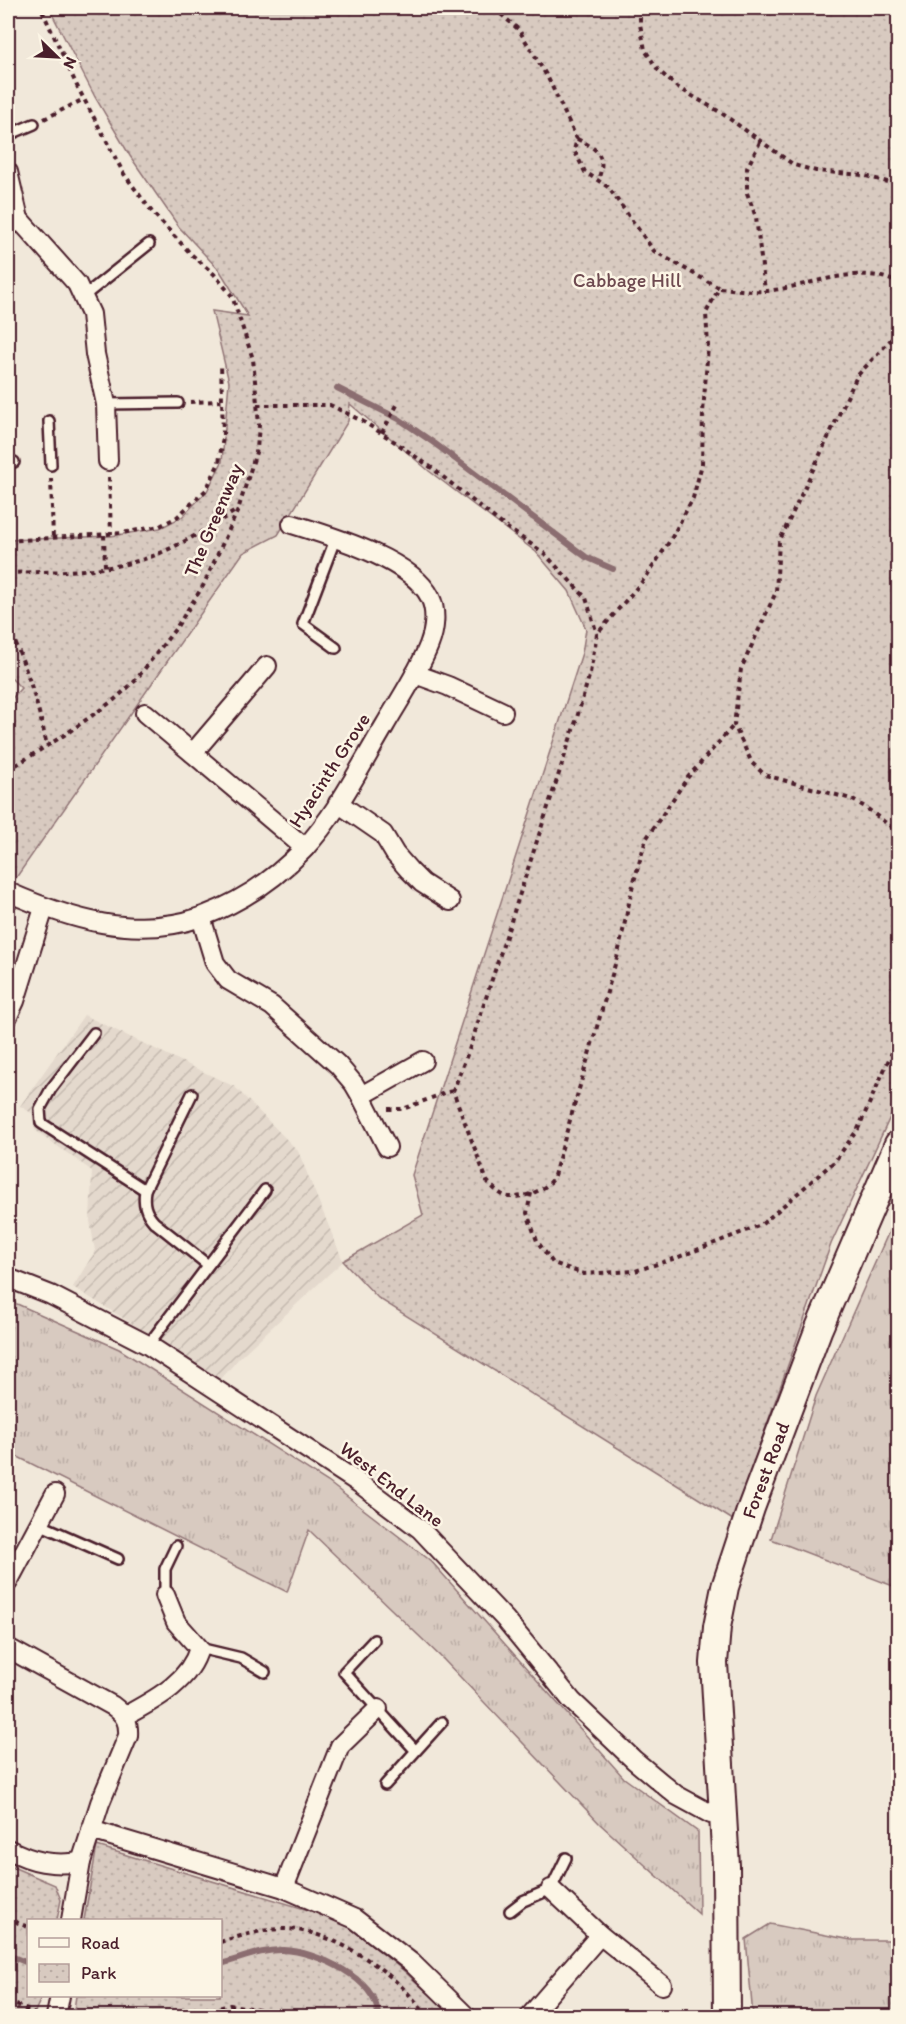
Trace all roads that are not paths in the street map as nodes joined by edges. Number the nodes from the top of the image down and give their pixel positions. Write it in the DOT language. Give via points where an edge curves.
graph roads {
  1 [pos="34,124"];
  2 [pos="8,135"];
  3 [pos="8,172"];
  4 [pos="13,223"];
  5 [pos="148,244"];
  6 [pos="84,296"];
  7 [pos="178,403"];
  8 [pos="106,404"];
  9 [pos="49,421"];
  10 [pos="108,461"];
  11 [pos="51,465"];
  12 [pos="292,524"];
  13 [pos="336,537"];
  14 [pos="336,648"];
  15 [pos="267,666"];
  16 [pos="415,674"];
  17 [pos="503,712"];
  18 [pos="145,713"];
  19 [pos="193,753"];
  20 [pos="338,804"];
  21 [pos="304,848"];
  22 [pos="8,892"];
  23 [pos="450,901"];
  24 [pos="44,908"];
  25 [pos="201,916"];
  26 [pos="8,1016"];
  27 [pos="94,1033"];
  28 [pos="423,1061"];
  29 [pos="192,1094"];
  30 [pos="366,1103"];
  31 [pos="898,1144"];
  32 [pos="387,1147"];
  33 [pos="145,1190"];
  34 [pos="265,1190"];
  35 [pos="208,1265"];
  36 [pos="8,1278"];
  37 [pos="148,1345"];
  38 [pos="55,1494"];
  39 [pos="39,1524"];
  40 [pos="176,1546"];
  41 [pos="118,1559"];
  42 [pos="8,1582"];
  43 [pos="165,1595"];
  44 [pos="374,1640"];
  45 [pos="8,1648"];
  46 [pos="199,1648"];
  47 [pos="266,1672"];
  48 [pos="378,1709"];
  49 [pos="125,1716"];
  50 [pos="442,1722"];
  51 [pos="415,1750"];
  52 [pos="385,1785"];
  53 [pos="722,1815"];
  54 [pos="91,1830"];
  55 [pos="8,1849"];
  56 [pos="566,1858"];
  57 [pos="81,1862"];
  58 [pos="284,1888"];
  59 [pos="551,1889"];
  60 [pos="510,1911"];
  61 [pos="71,1919"];
  62 [pos="600,1935"];
  63 [pos="662,1985"];
  64 [pos="466,2016"];
  65 [pos="530,2016"];
  66 [pos="727,2016"];
  1 -- 2 [label="lane"];
  3 -- 4 [label="street"];
  4 -- 6 [label="street" via="77,284"];
  5 -- 6 [label="lane"];
  6 -- 8 [label="street" via="91,314"];
  7 -- 8 [label="lane"];
  8 -- 10 [label="street"];
  9 -- 11 [label="lane"];
  12 -- 13 [label="street, Hyacinth Grove"];
  13 -- 14 [label="lane" via="303,624"];
  13 -- 16 [label="street, Hyacinth Grove" via="398,566 417,579 430,597 436,621"];
  15 -- 19 [label="street"];
  16 -- 17 [label="street"];
  16 -- 20 [label="street, Hyacinth Grove"];
  18 -- 19 [label="street"];
  19 -- 21 [label="street"];
  20 -- 21 [label="street, Hyacinth Grove"];
  20 -- 23 [label="street" via="383,834 409,870"];
  21 -- 25 [label="street, Hyacinth Grove" via="236,902"];
  22 -- 24 [label="street, Hyacinth Grove"];
  24 -- 25 [label="street, Hyacinth Grove" via="86,921 123,926 172,924"];
  24 -- 26 [label="street"];
  25 -- 30 [label="street" via="215,963 228,980 272,1006 338,1065"];
  27 -- 33 [label="lane" via="51,1089 40,1109 40,1123"];
  28 -- 30 [label="street"];
  29 -- 33 [label="lane"];
  30 -- 32 [label="street"];
  31 -- 53 [label="main road, Forest Road" via="819,1328 725,1587 714,1663"];
  33 -- 35 [label="lane" via="143,1202 149,1217"];
  34 -- 35 [label="lane"];
  35 -- 37 [label="lane"];
  36 -- 37 [label="street, West End Lane" via="61,1300"];
  37 -- 53 [label="street, West End Lane" via="360,1483 420,1529 505,1619 572,1701 634,1760 676,1795 711,1814"];
  38 -- 39 [label="street"];
  39 -- 41 [label="lane"];
  39 -- 42 [label="street"];
  40 -- 43 [label="lane" via="165,1569"];
  43 -- 46 [label="street" via="176,1622"];
  44 -- 48 [label="lane" via="344,1672"];
  45 -- 49 [label="street" via="96,1695"];
  46 -- 47 [label="lane" via="242,1658"];
  46 -- 49 [label="street" via="195,1661 181,1679"];
  48 -- 51 [label="lane"];
  48 -- 58 [label="street" via="340,1746"];
  49 -- 54 [label="street" via="128,1736"];
  50 -- 51 [label="lane"];
  51 -- 52 [label="lane"];
  53 -- 66 [label="main road, Forest Road"];
  54 -- 57 [label="street"];
  54 -- 58 [label="street"];
  55 -- 57 [label="street" via="57,1865"];
  56 -- 59 [label="lane"];
  57 -- 61 [label="street"];
  58 -- 64 [label="street" via="356,1919 412,1963"];
  59 -- 60 [label="lane" via="523,1900"];
  59 -- 62 [label="street"];
  62 -- 63 [label="street"];
  62 -- 65 [label="street"];
}
